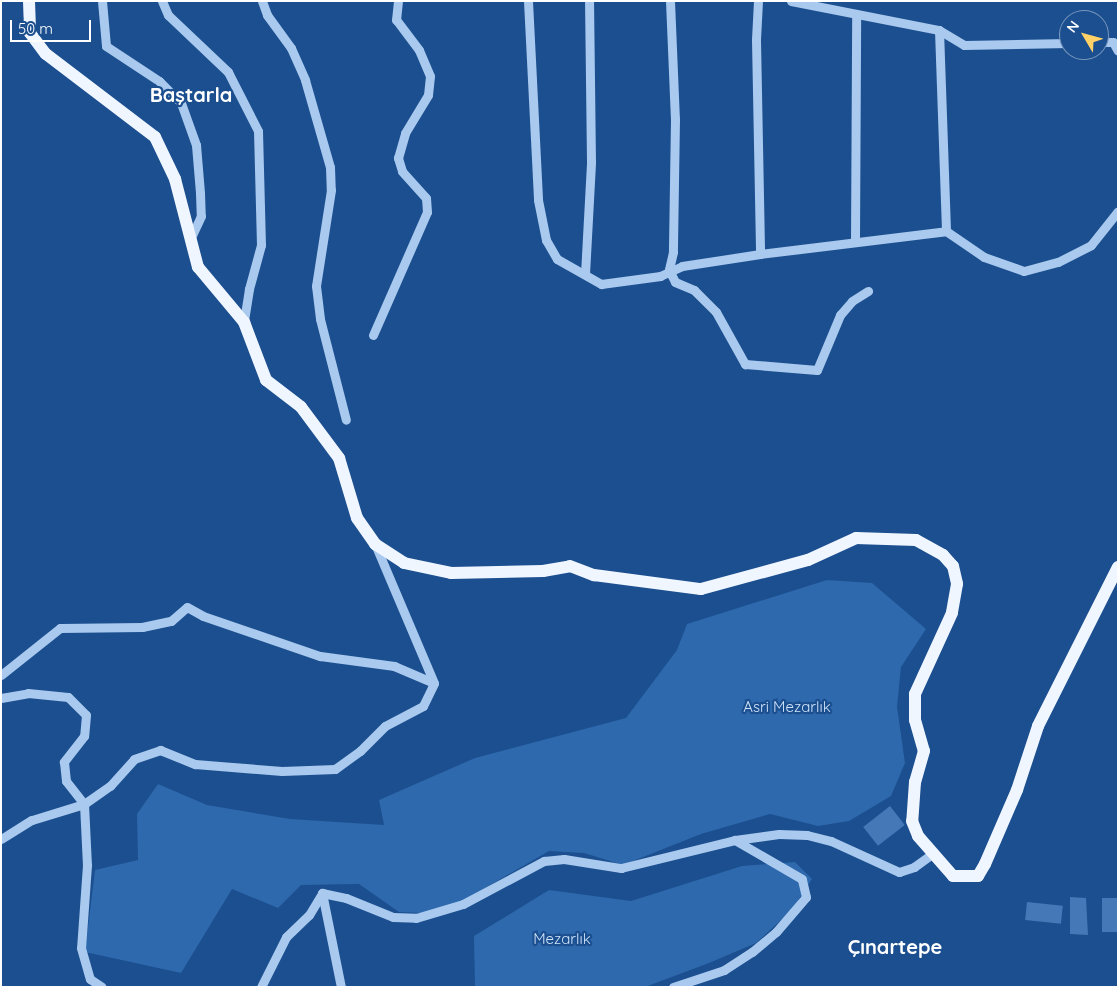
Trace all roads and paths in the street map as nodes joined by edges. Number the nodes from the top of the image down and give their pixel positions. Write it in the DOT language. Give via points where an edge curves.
graph roads {
  1 [pos="29,1"];
  2 [pos="102,1"];
  3 [pos="162,1"];
  4 [pos="262,1"];
  5 [pos="398,1"];
  6 [pos="528,1"];
  7 [pos="589,1"];
  8 [pos="670,1"];
  9 [pos="758,1"];
  10 [pos="792,1"];
  11 [pos="856,14"];
  12 [pos="939,30"];
  13 [pos="1109,42"];
  14 [pos="1059,43"];
  15 [pos="1118,51"];
  16 [pos="1118,211"];
  17 [pos="946,231"];
  18 [pos="191,237"];
  19 [pos="855,241"];
  20 [pos="760,254"];
  21 [pos="669,270"];
  22 [pos="584,274"];
  23 [pos="868,291"];
  24 [pos="244,322"];
  25 [pos="373,336"];
  26 [pos="346,420"];
  27 [pos="375,544"];
  28 [pos="1118,567"];
  29 [pos="1,676"];
  30 [pos="434,683"];
  31 [pos="1,698"];
  32 [pos="84,804"];
  33 [pos="1,839"];
  34 [pos="734,840"];
  35 [pos="932,854"];
  36 [pos="322,893"];
  37 [pos="102,987"];
  38 [pos="261,987"];
  39 [pos="341,987"];
  40 [pos="673,987"];
  1 -- 18 [label="main road" via="30,33 46,54 155,137 175,179"];
  2 -- 18 [label="street" via="106,46 159,81 181,103 196,145 200,193 201,216"];
  3 -- 24 [label="street" via="168,15 228,72 258,130 261,245"];
  4 -- 26 [label="street" via="267,15 291,48 305,80 330,167 331,190 316,286 320,319"];
  5 -- 25 [label="street" via="396,20 419,50 430,76 428,95 405,133 398,158 402,171 426,198 427,212"];
  6 -- 22 [label="street" via="541,216 546,240 557,259"];
  7 -- 22 [label="street" via="591,162"];
  8 -- 21 [label="street" via="675,119 673,252"];
  9 -- 20 [label="street"];
  10 -- 11 [label="street"];
  11 -- 12 [label="street"];
  11 -- 19 [label="street"];
  12 -- 14 [label="street" via="964,45"];
  12 -- 17 [label="street"];
  13 -- 15 [label="street" via="1113,42"];
  16 -- 17 [label="street" via="1091,245 1058,262 1024,270 984,257"];
  17 -- 19 [label="street"];
  18 -- 24 [label="main road" via="198,267"];
  19 -- 20 [label="street"];
  20 -- 21 [label="street"];
  21 -- 22 [label="street" via="660,276 602,284"];
  21 -- 23 [label="street" via="675,282 694,290 716,312 744,364 817,370 840,315 852,301"];
  24 -- 27 [label="main road" via="266,380 301,407 339,458 357,518"];
  27 -- 30 [label="street"];
  27 -- 35 [label="main road" via="404,563 451,573 543,571 570,566 594,575 701,589 808,560 856,538 916,540 930,545 953,566 957,584 952,613 915,694 915,720 924,751 915,782 912,821 918,836"];
  28 -- 35 [label="main road" via="1038,726 1017,790 978,876 953,876"];
  29 -- 30 [label="street" via="60,628 142,627 171,622 187,607 320,656 394,666"];
  30 -- 32 [label="street" via="423,706 385,726 360,751 335,769 282,771 195,764 160,750 134,759 110,786"];
  31 -- 32 [label="street" via="28,693 68,697 86,715 84,736 64,762 66,781"];
  32 -- 33 [label="street" via="32,820"];
  32 -- 37 [label="street" via="87,864 81,948 90,979"];
  34 -- 35 [label="street" via="779,834 807,835 831,841 899,872 914,867"];
  34 -- 36 [label="street" via="621,868 564,859 544,861 463,904 416,918 393,917 346,898"];
  34 -- 40 [label="street" via="802,879 806,897 776,932 752,952 724,970"];
  36 -- 38 [label="street" via="308,915 286,937"];
  36 -- 39 [label="street"];
}
